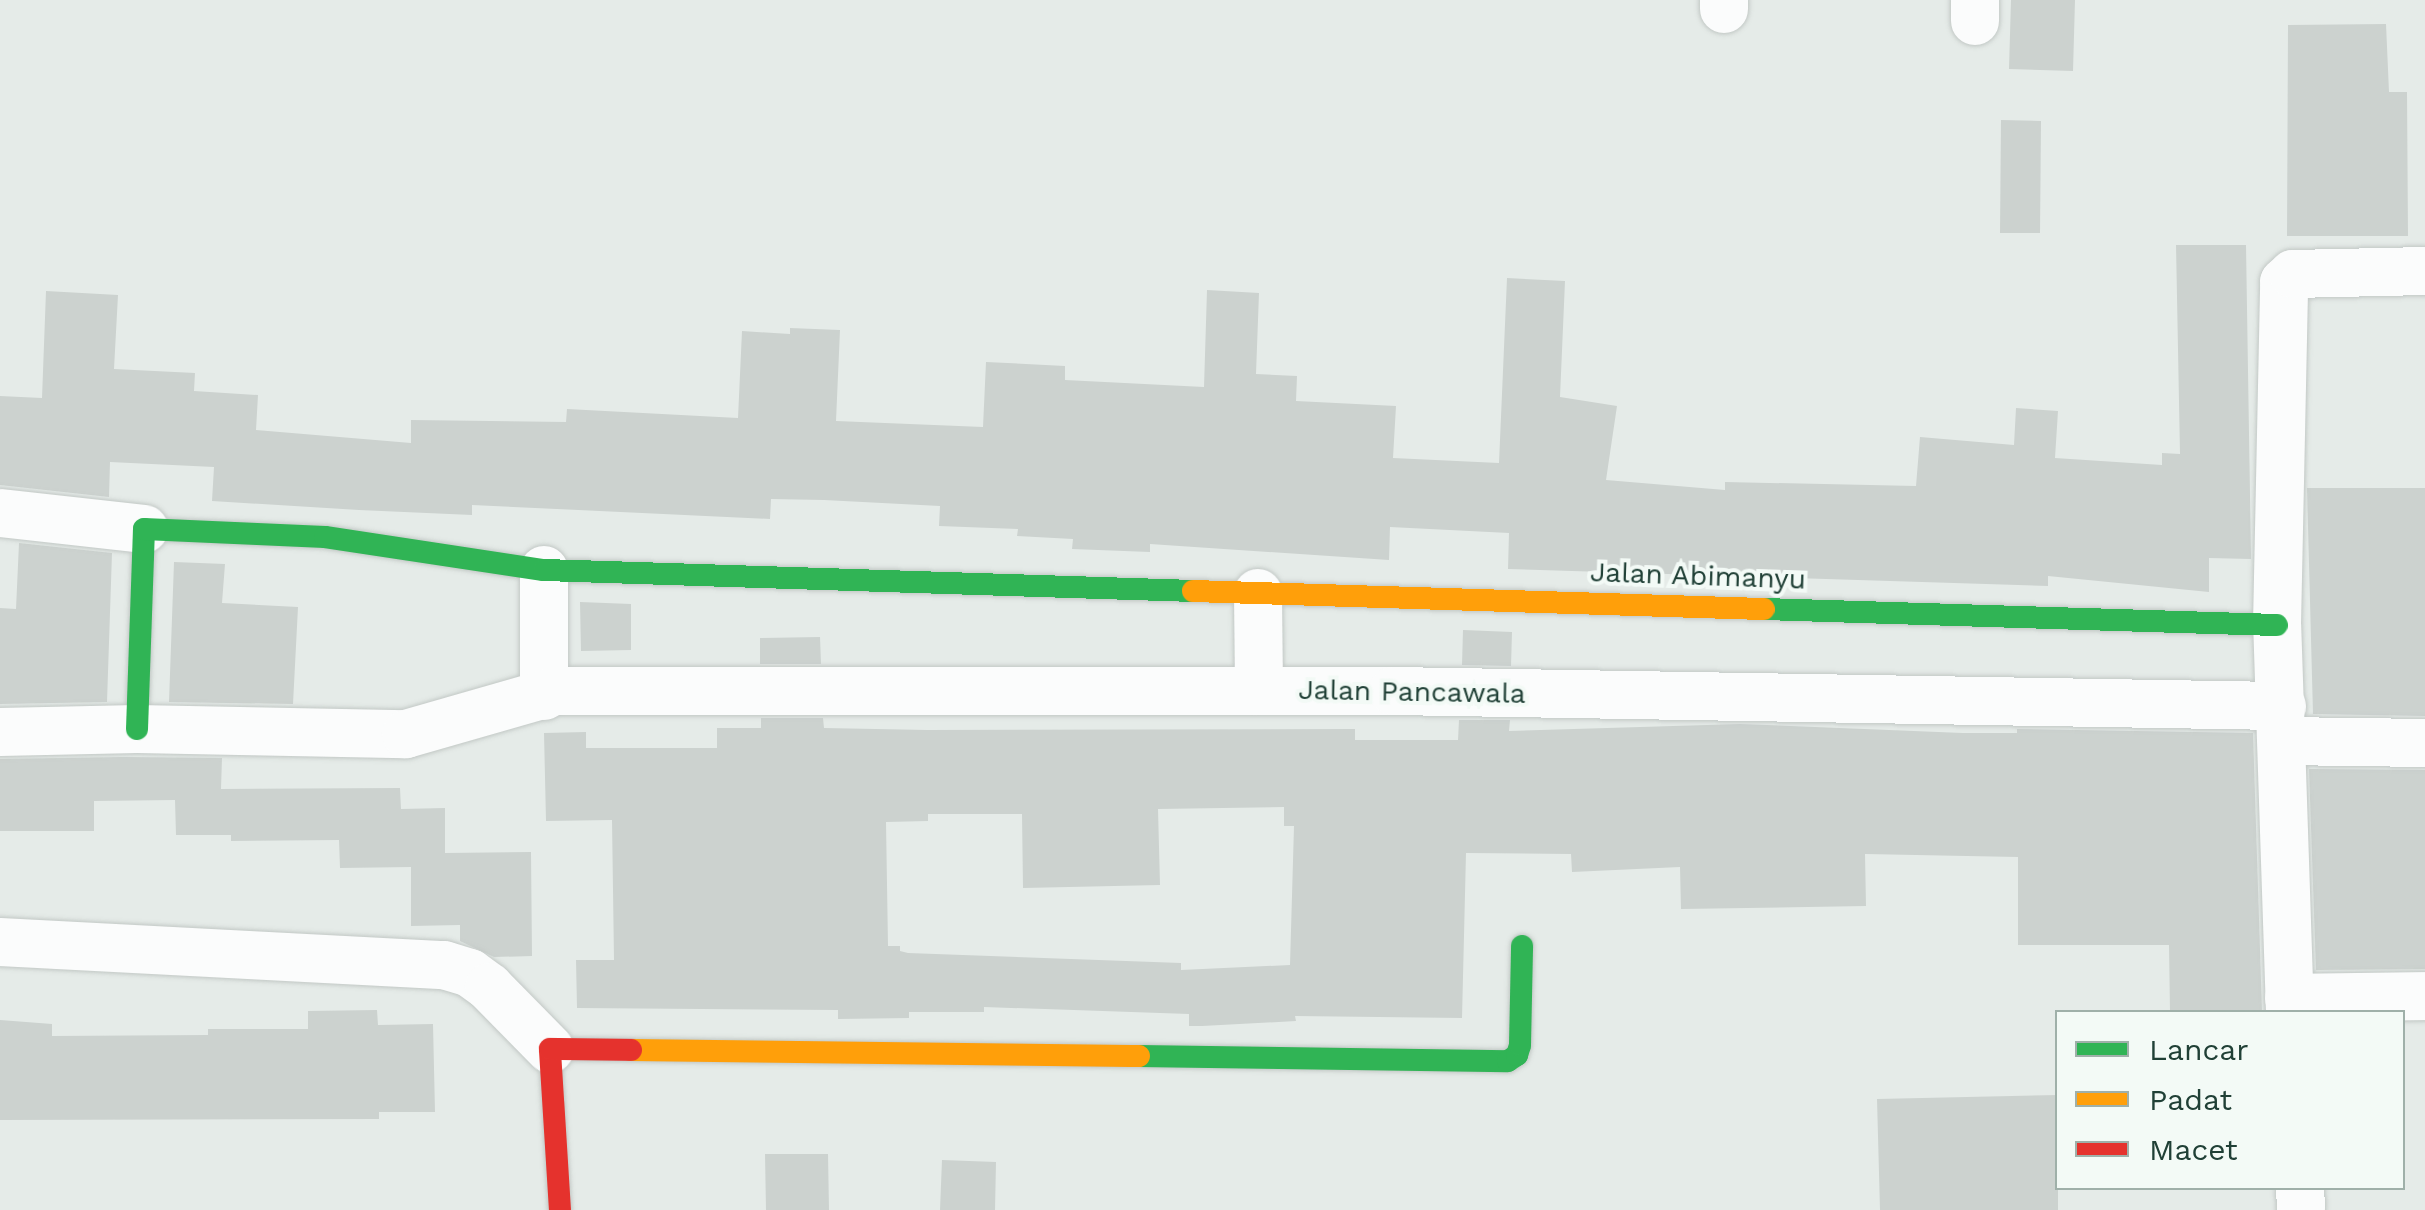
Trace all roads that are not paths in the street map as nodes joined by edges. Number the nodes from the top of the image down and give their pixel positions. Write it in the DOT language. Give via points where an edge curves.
graph roads {
  1 [pos="2425,271"];
  2 [pos="0,513"];
  3 [pos="144,528"];
  4 [pos="544,570"];
  5 [pos="1258,593"];
  6 [pos="2277,624"];
  7 [pos="1259,690"];
  8 [pos="544,696"];
  9 [pos="2282,724"];
  10 [pos="137,729"];
  11 [pos="0,732"];
  12 [pos="2425,743"];
  13 [pos="0,942"];
  14 [pos="1522,946"];
  15 [pos="2425,996"];
  16 [pos="2289,1005"];
  17 [pos="550,1049"];
  18 [pos="560,1210"];
  1 -- 6 [label="street" via="2293,274 2284,288"];
  2 -- 3 [label="street"];
  3 -- 4 [label="street, Jalan Abimanyu" via="325,537"];
  3 -- 10 [label="street"];
  4 -- 5 [label="street, Jalan Abimanyu"];
  4 -- 8 [label="street"];
  5 -- 6 [label="street, Jalan Abimanyu"];
  5 -- 7 [label="street"];
  6 -- 9 [label="street"];
  7 -- 8 [label="street, Jalan Pancawala"];
  7 -- 9 [label="street, Jalan Pancawala"];
  8 -- 10 [label="street, Jalan Pancawala" via="406,734"];
  9 -- 12 [label="street, Jalan Pancawala"];
  9 -- 16 [label="street"];
  10 -- 11 [label="street, Jalan Pancawala"];
  13 -- 17 [label="street" via="444,965 489,988"];
  14 -- 17 [label="street" via="1520,1045 1508,1061"];
  15 -- 16 [label="street"];
  17 -- 18 [label="street"];
}
